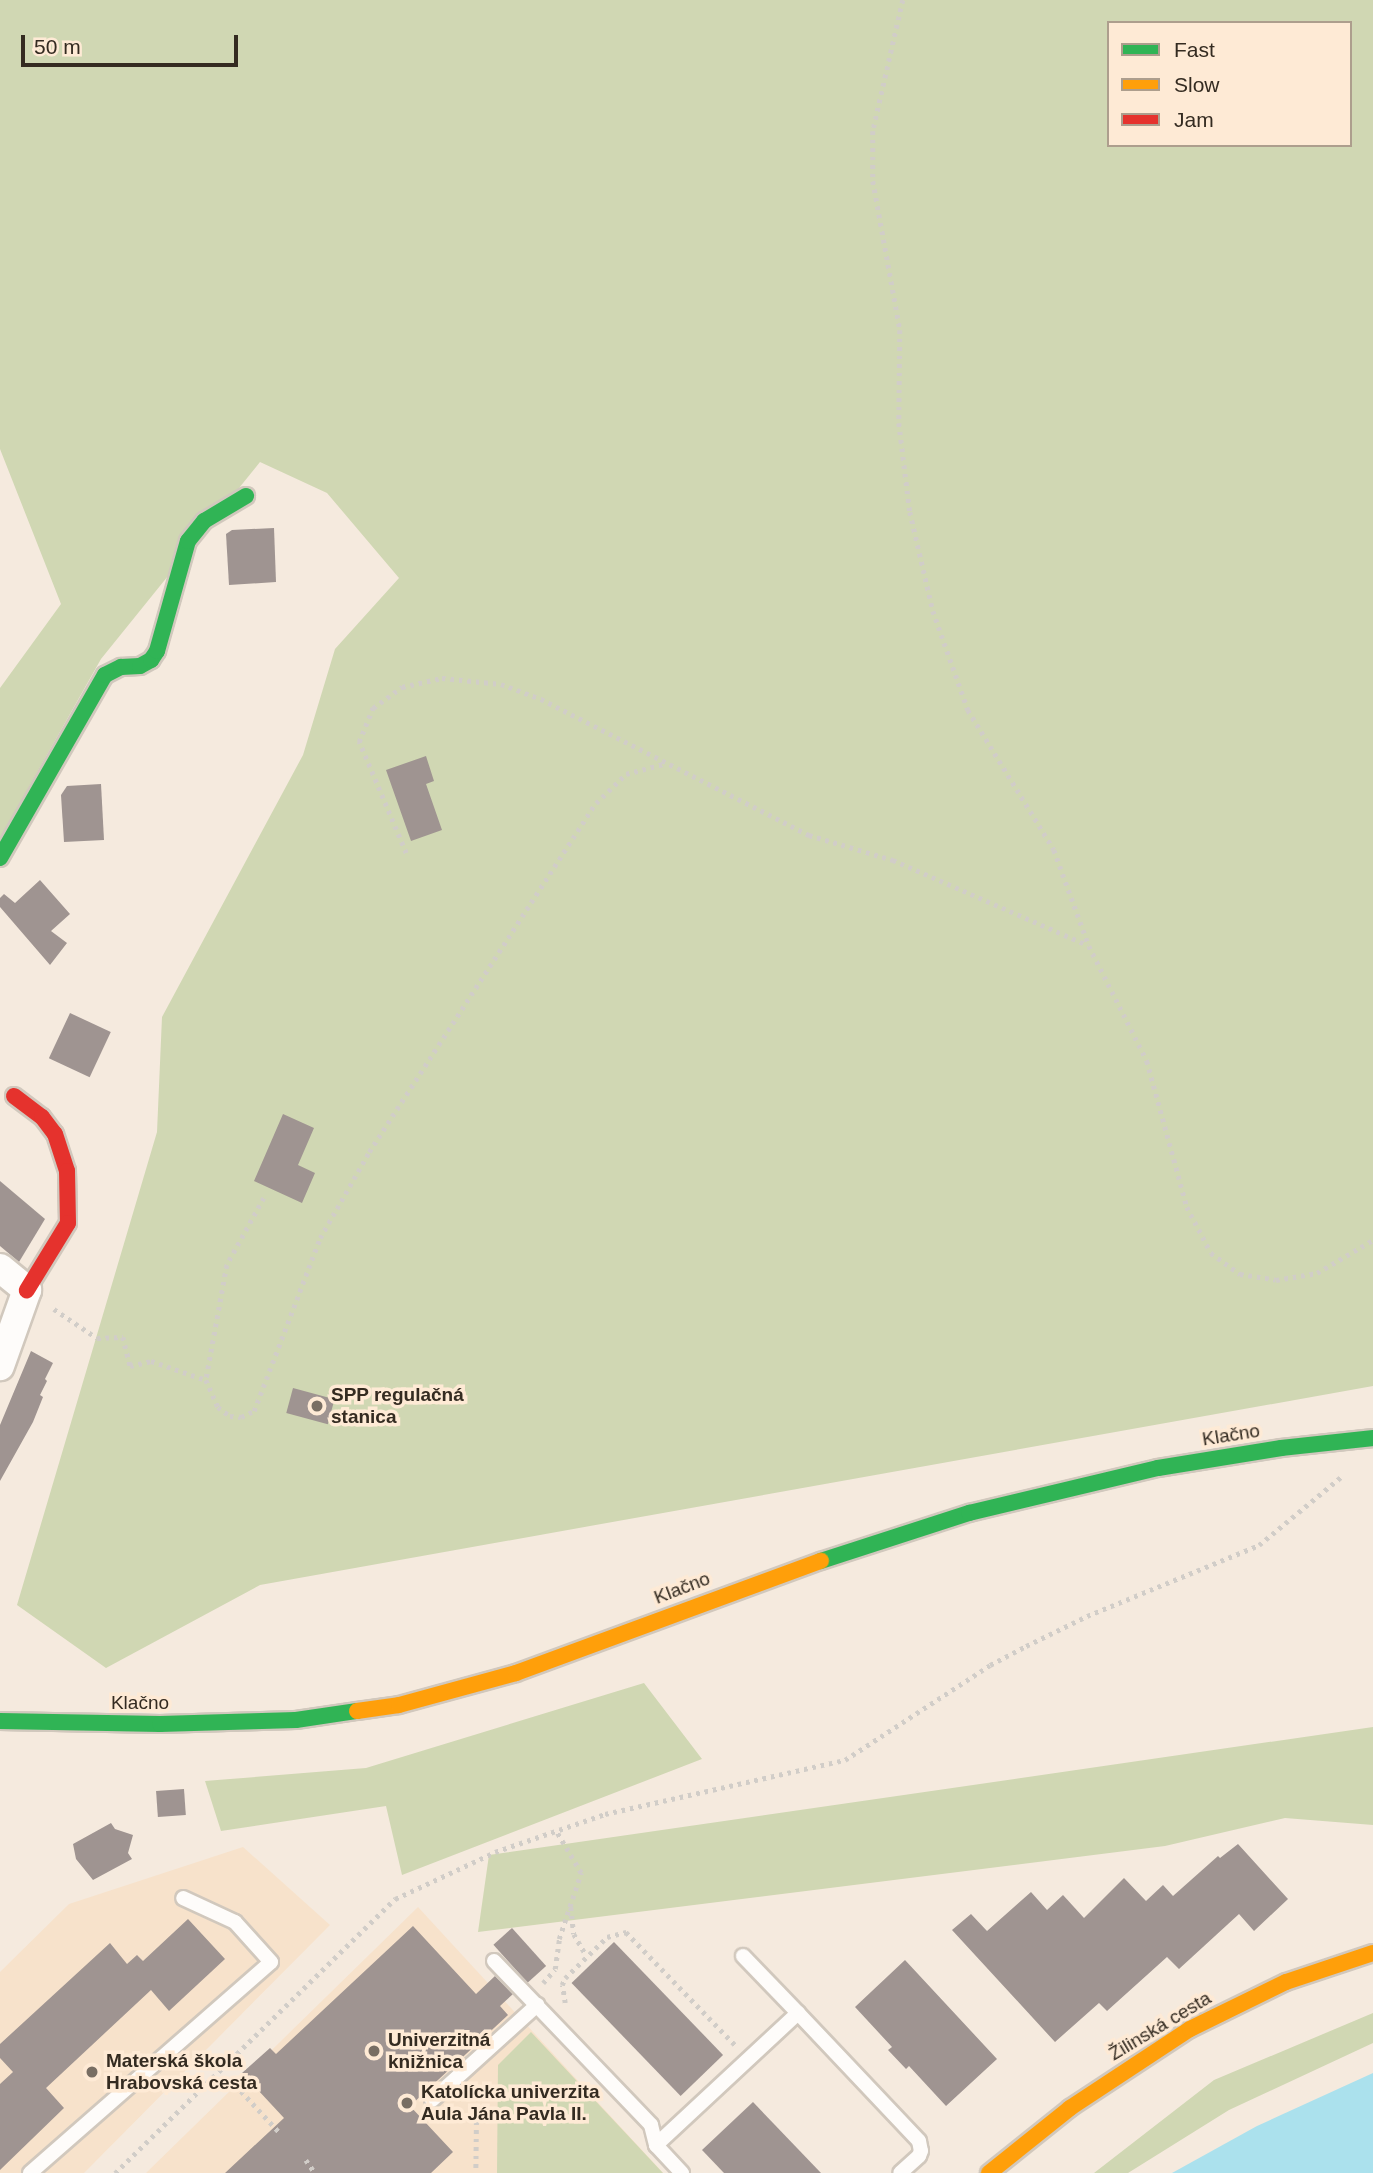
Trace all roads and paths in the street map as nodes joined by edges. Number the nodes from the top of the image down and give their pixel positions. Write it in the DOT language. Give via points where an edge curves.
graph roads {
  1 [pos="903,0"];
  2 [pos="246,496"];
  3 [pos="664,764"];
  4 [pos="406,853"];
  5 [pos="0,858"];
  6 [pos="1089,946"];
  7 [pos="14,1096"];
  8 [pos="264,1198"];
  9 [pos="1373,1240"];
  10 [pos="0,1268"];
  11 [pos="27,1290"];
  12 [pos="0,1366"];
  13 [pos="206,1380"];
  14 [pos="1373,1438"];
  15 [pos="1344,1474"];
  16 [pos="0,1721"];
  17 [pos="556,1831"];
  18 [pos="183,1898"];
  19 [pos="571,1906"];
  20 [pos="1373,1953"];
  21 [pos="586,1955"];
  22 [pos="743,1956"];
  23 [pos="494,1961"];
  24 [pos="533,2002"];
  25 [pos="798,2013"];
  26 [pos="566,2016"];
  27 [pos="748,2059"];
  28 [pos="459,2076"];
  29 [pos="241,2091"];
  30 [pos="432,2100"];
  31 [pos="281,2134"];
  32 [pos="656,2145"];
  33 [pos="306,2161"];
  34 [pos="30,2173"];
  35 [pos="115,2173"];
  36 [pos="315,2173"];
  37 [pos="476,2173"];
  38 [pos="682,2173"];
  39 [pos="900,2173"];
  40 [pos="989,2173"];
  1 -- 6 [label="path" via="873,131 873,181 900,330 899,423 910,512 933,611 968,710 1054,850"];
  2 -- 5 [label="street" via="204,521 188,541 157,651 140,666 121,667 105,675"];
  3 -- 4 [label="path" via="541,699 501,684 442,678 402,687 373,708 359,742"];
  3 -- 6 [label="path" via="808,835 894,860"];
  3 -- 13 [label="path" via="626,774 596,803 369,1152 320,1238 254,1411 230,1416 218,1408"];
  6 -- 9 [label="path" via="1147,1060 1187,1207 1210,1253 1240,1274 1276,1280 1317,1273"];
  7 -- 11 [label="street" via="55,1133 67,1171 68,1223"];
  8 -- 13 [label="path" via="227,1265"];
  10 -- 11 [label="street"];
  11 -- 12 [label="street"];
  11 -- 13 [label="path" via="97,1339 123,1337 130,1366 151,1361"];
  14 -- 16 [label="street, Klačno" via="1158,1468 969,1513 805,1566 516,1673 399,1705 296,1720 160,1724"];
  15 -- 17 [label="path" via="1259,1545 1026,1646 845,1760 605,1814"];
  17 -- 19 [label="path" via="581,1873"];
  17 -- 35 [label="path" via="495,1852 395,1899"];
  18 -- 34 [label="lane" via="235,1922 271,1962"];
  19 -- 21 [label="path" via="574,1934"];
  19 -- 24 [label="path" via="559,1939 555,1969"];
  20 -- 40 [label="street, Žilinská cesta" via="1286,1982 1191,2029 1070,2108"];
  21 -- 26 [label="path" via="562,1985"];
  21 -- 27 [label="path" via="607,1937 626,1932"];
  22 -- 25 [label="lane"];
  23 -- 24 [label="lane"];
  24 -- 28 [label="lane"];
  24 -- 32 [label="lane" via="651,2125"];
  25 -- 27 [label="lane"];
  25 -- 39 [label="lane" via="919,2141 919,2156"];
  27 -- 32 [label="lane"];
  28 -- 30 [label="lane"];
  28 -- 37 [label="path" via="477,2096"];
  29 -- 31 [label="path"];
  32 -- 38 [label="lane"];
  33 -- 36 [label="path"];
}
